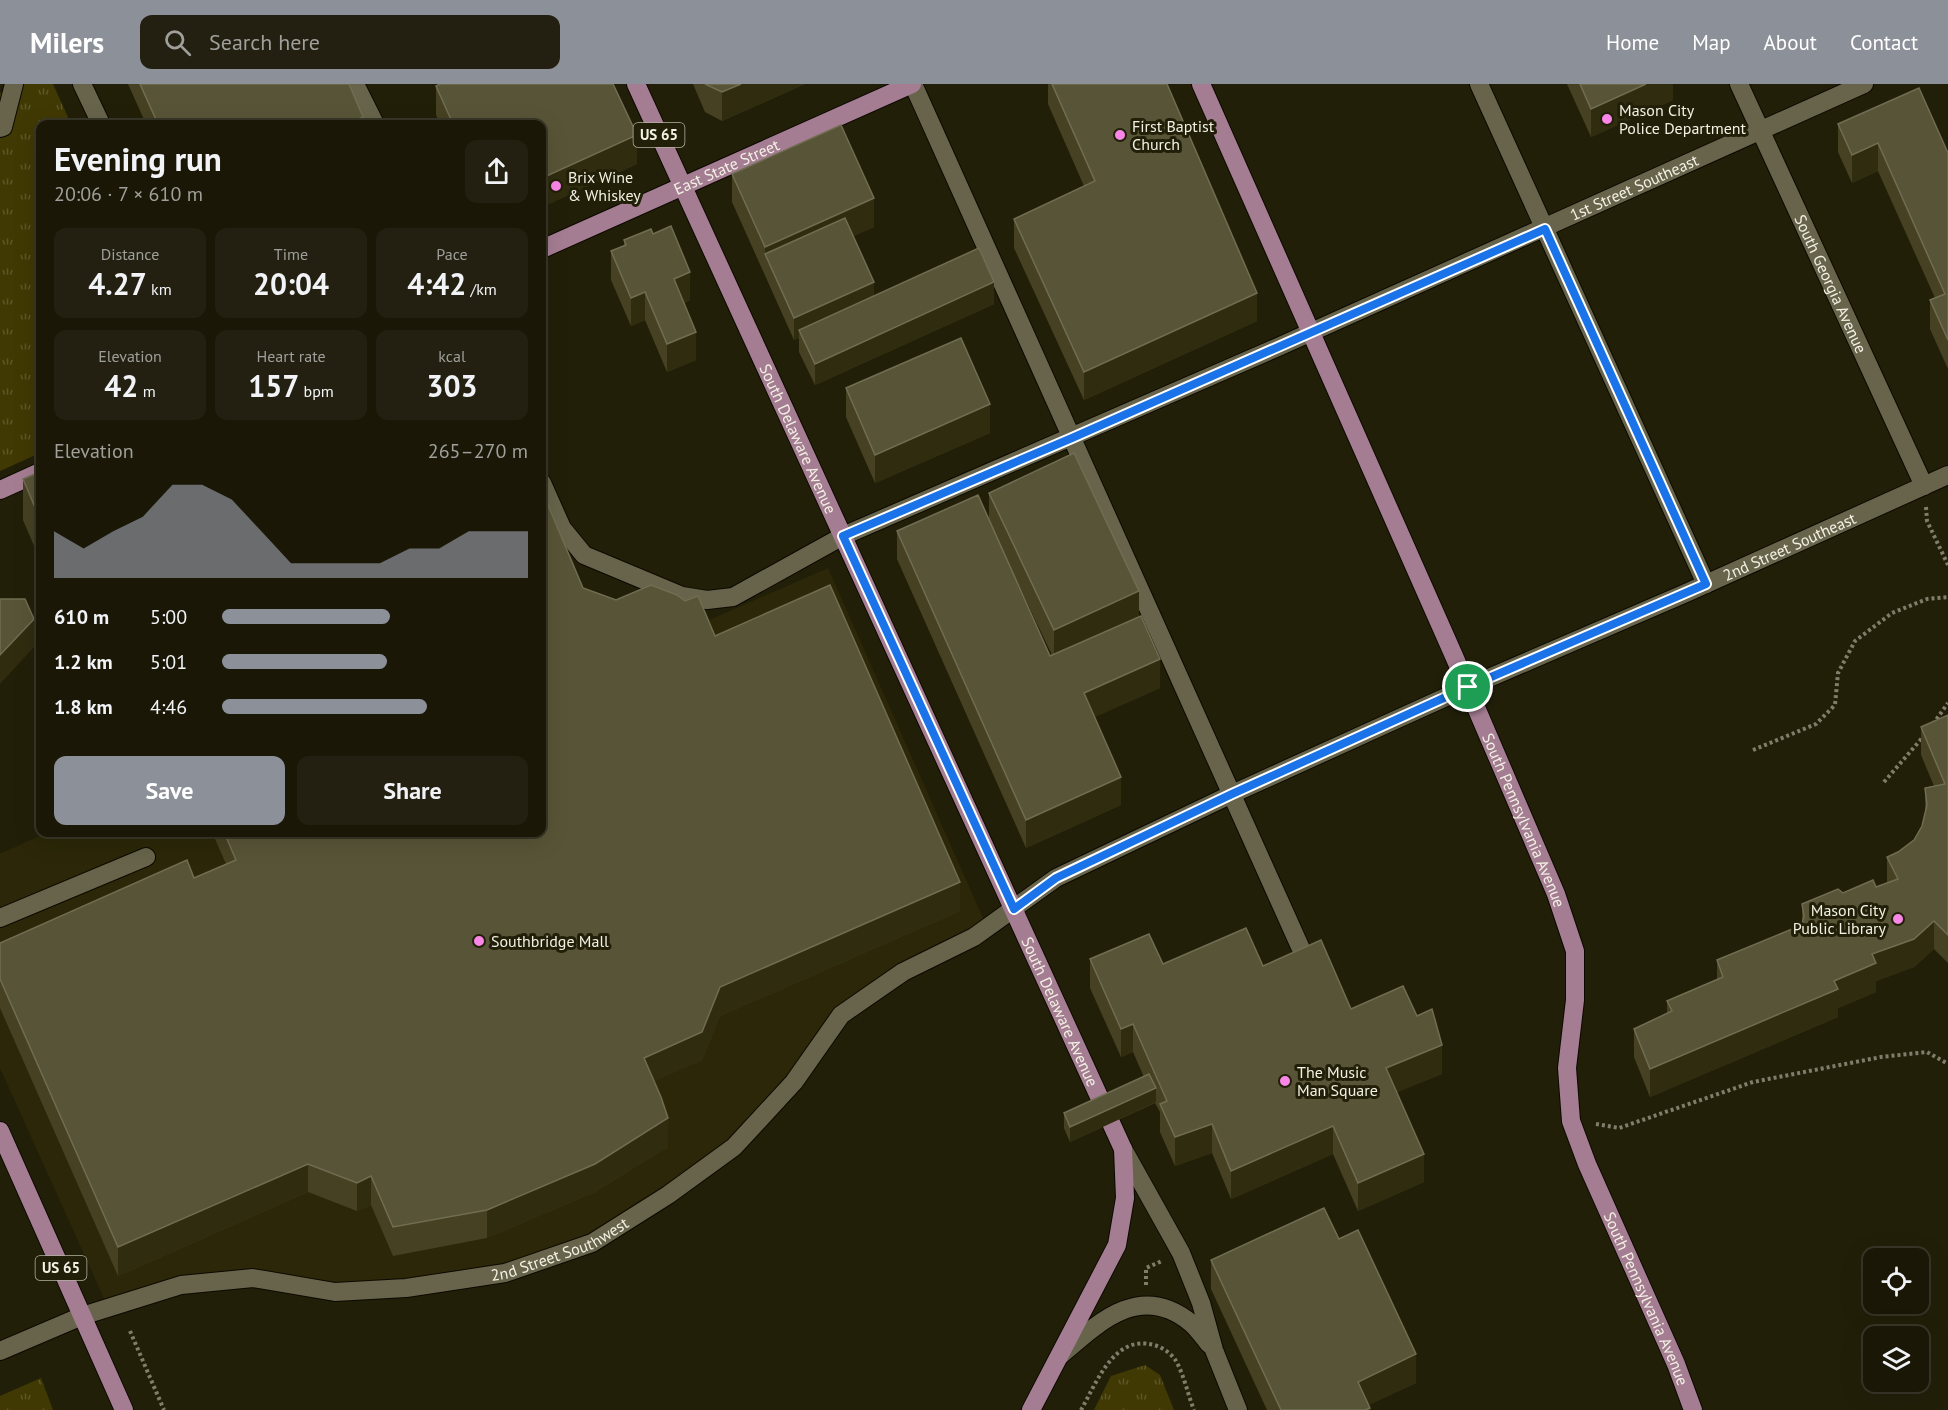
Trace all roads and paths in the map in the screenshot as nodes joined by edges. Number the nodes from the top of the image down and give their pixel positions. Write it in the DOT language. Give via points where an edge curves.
graph roads {
  1 [pos="14,84"];
  2 [pos="82,84"];
  3 [pos="355,84"];
  4 [pos="636,84"];
  5 [pos="912,84"];
  6 [pos="1201,84"];
  7 [pos="1479,84"];
  8 [pos="1739,84"];
  9 [pos="1864,84"];
  10 [pos="99,120"];
  11 [pos="373,120"];
  12 [pos="0,128"];
  13 [pos="1761,131"];
  14 [pos="682,187"];
  15 [pos="1545,229"];
  16 [pos="546,247"];
  17 [pos="1312,332"];
  18 [pos="1072,438"];
  19 [pos="36,474"];
  20 [pos="1948,475"];
  21 [pos="1924,486"];
  22 [pos="0,490"];
  23 [pos="546,492"];
  24 [pos="843,536"];
  25 [pos="1948,565"];
  26 [pos="1706,584"];
  27 [pos="1948,597"];
  28 [pos="1468,687"];
  29 [pos="1948,703"];
  30 [pos="1753,750"];
  31 [pos="1884,782"];
  32 [pos="1232,794"];
  33 [pos="146,857"];
  34 [pos="1014,909"];
  35 [pos="0,918"];
  36 [pos="1306,960"];
  37 [pos="1948,1064"];
  38 [pos="1572,1121"];
  39 [pos="0,1131"];
  40 [pos="1123,1149"];
  41 [pos="1170,1258"];
  42 [pos="1146,1286"];
  43 [pos="82,1316"];
  44 [pos="129,1331"];
  45 [pos="1214,1350"];
  46 [pos="0,1351"];
  47 [pos="1061,1354"];
  48 [pos="123,1407"];
  49 [pos="164,1410"];
  50 [pos="1031,1410"];
  51 [pos="1081,1410"];
  52 [pos="1194,1410"];
  53 [pos="1238,1410"];
  54 [pos="1693,1410"];
  1 -- 12 [label="street"];
  2 -- 10 [label="street"];
  3 -- 11 [label="street"];
  4 -- 14 [label="main road, US 65"];
  5 -- 14 [label="main road, East State Street"];
  5 -- 18 [label="street"];
  6 -- 17 [label="main road, South Pennsylvania Avenue"];
  7 -- 15 [label="street"];
  8 -- 13 [label="street, South Georgia Avenue"];
  9 -- 13 [label="street, 1st Street Southeast"];
  13 -- 15 [label="street, 1st Street Southeast"];
  13 -- 21 [label="street, South Georgia Avenue"];
  14 -- 16 [label="main road, East State Street"];
  14 -- 24 [label="main road, South Delaware Avenue / US 65"];
  15 -- 17 [label="street, 1st Street Southeast"];
  15 -- 26 [label="street"];
  17 -- 18 [label="street, 1st Street Southeast"];
  17 -- 28 [label="main road, South Pennsylvania Avenue"];
  18 -- 24 [label="street, 1st Street Southeast"];
  18 -- 32 [label="street"];
  19 -- 22 [label="main road"];
  20 -- 21 [label="street, 2nd Street Southeast"];
  21 -- 25 [label="path" via="1927,521"];
  21 -- 26 [label="street, 2nd Street Southeast"];
  23 -- 24 [label="street, 1st Street Southeast" via="562,528 584,555 682,596 707,600 733,597"];
  24 -- 34 [label="main road, South Delaware Avenue / US 65"];
  26 -- 28 [label="street, 2nd Street Southeast"];
  27 -- 30 [label="path" via="1927,599 1892,613 1855,641 1838,673 1835,705 1816,724"];
  28 -- 32 [label="street, 2nd Street Southeast"];
  28 -- 38 [label="main road, South Pennsylvania Avenue" via="1556,894 1575,951 1568,1068"];
  29 -- 31 [label="path"];
  32 -- 34 [label="street, 2nd Street Southeast" via="1056,878"];
  32 -- 36 [label="street"];
  33 -- 35 [label="street"];
  34 -- 40 [label="main road, South Delaware Avenue / US 65"];
  34 -- 43 [label="street, 2nd Street Southwest" via="974,937 903,972 841,1015 794,1082 734,1147 592,1243 505,1273 406,1288 334,1292 253,1278 181,1285"];
  37 -- 38 [label="path" via="1927,1053 1881,1056 1753,1082 1619,1128"];
  38 -- 54 [label="main road, South Pennsylvania Avenue"];
  39 -- 43 [label="main road, US 65"];
  40 -- 45 [label="street, South Delaware Avenue" via="1181,1253"];
  40 -- 47 [label="main road, South Delaware Avenue / US 65" via="1125,1198 1118,1245"];
  41 -- 42 [label="path" via="1146,1268"];
  43 -- 46 [label="street, 2nd Street Southwest"];
  43 -- 48 [label="main road, US 65"];
  44 -- 49 [label="path"];
  45 -- 47 [label="street, South Delaware Avenue" via="1192,1323 1146,1304 1124,1309 1100,1322"];
  45 -- 53 [label="street, South Delaware Avenue"];
  47 -- 50 [label="main road, US 65"];
  51 -- 52 [label="path" via="1118,1351 1132,1343 1146,1342 1161,1347 1176,1360"];
}
